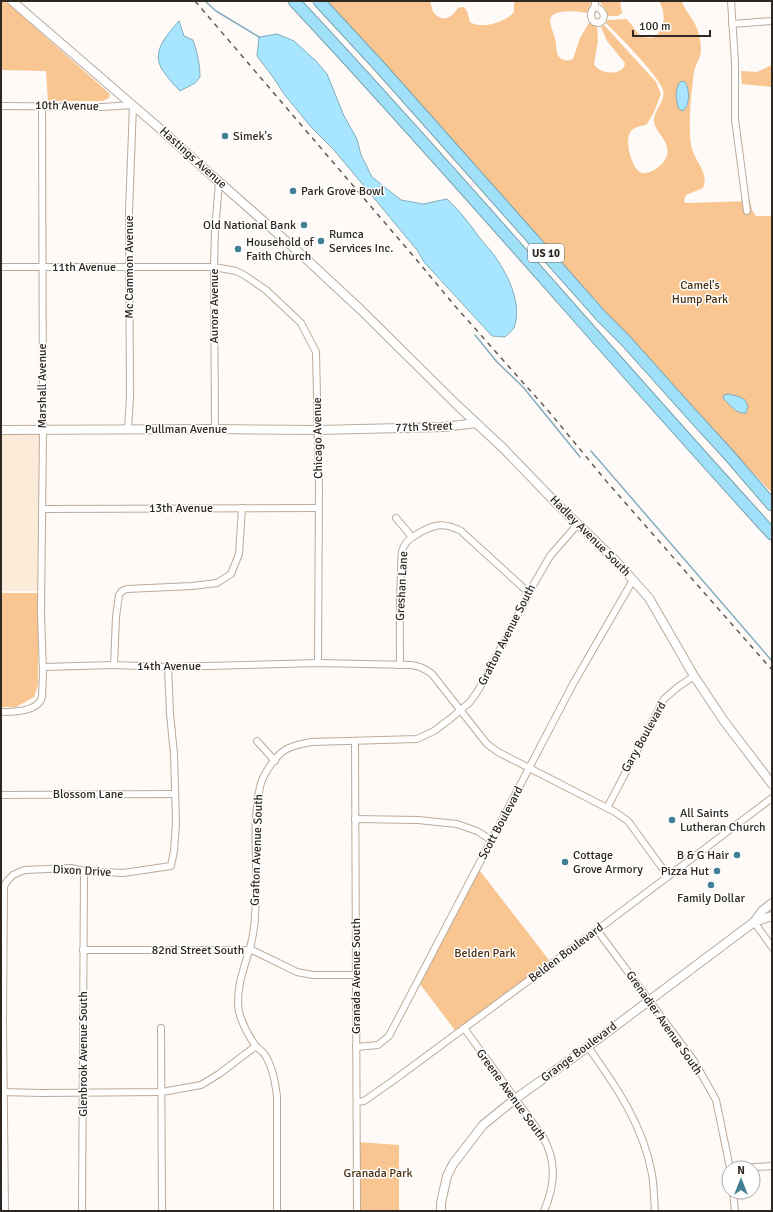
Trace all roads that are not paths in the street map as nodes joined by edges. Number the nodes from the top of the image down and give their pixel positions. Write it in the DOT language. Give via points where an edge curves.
graph roads {
  1 [pos="12,1"];
  2 [pos="294,1"];
  3 [pos="319,1"];
  4 [pos="731,1"];
  5 [pos="772,21"];
  6 [pos="732,24"];
  7 [pos="133,105"];
  8 [pos="1,106"];
  9 [pos="42,106"];
  10 [pos="220,182"];
  11 [pos="747,211"];
  12 [pos="1,266"];
  13 [pos="42,267"];
  14 [pos="129,267"];
  15 [pos="214,267"];
  16 [pos="371,319"];
  17 [pos="476,423"];
  18 [pos="371,428"];
  19 [pos="128,429"];
  20 [pos="216,429"];
  21 [pos="1,430"];
  22 [pos="43,430"];
  23 [pos="318,430"];
  24 [pos="772,505"];
  25 [pos="242,508"];
  26 [pos="319,508"];
  27 [pos="42,509"];
  28 [pos="396,518"];
  29 [pos="578,524"];
  30 [pos="772,534"];
  31 [pos="412,537"];
  32 [pos="633,580"];
  33 [pos="529,594"];
  34 [pos="318,663"];
  35 [pos="400,665"];
  36 [pos="114,666"];
  37 [pos="43,667"];
  38 [pos="168,667"];
  39 [pos="694,676"];
  40 [pos="460,710"];
  41 [pos="1,712"];
  42 [pos="257,741"];
  43 [pos="355,741"];
  44 [pos="275,761"];
  45 [pos="530,768"];
  46 [pos="772,784"];
  47 [pos="175,794"];
  48 [pos="1,795"];
  49 [pos="772,798"];
  50 [pos="607,808"];
  51 [pos="355,819"];
  52 [pos="491,840"];
  53 [pos="84,871"];
  54 [pos="668,876"];
  55 [pos="2,896"];
  56 [pos="772,903"];
  57 [pos="772,916"];
  58 [pos="754,922"];
  59 [pos="597,930"];
  60 [pos="772,947"];
  61 [pos="83,950"];
  62 [pos="249,950"];
  63 [pos="356,975"];
  64 [pos="649,1000"];
  65 [pos="161,1028"];
  66 [pos="464,1028"];
  67 [pos="256,1046"];
  68 [pos="356,1047"];
  69 [pos="588,1047"];
  70 [pos="2,1092"];
  71 [pos="83,1092"];
  72 [pos="162,1092"];
  73 [pos="515,1099"];
  74 [pos="357,1102"];
  75 [pos="728,1160"];
  76 [pos="772,1166"];
  77 [pos="761,1167"];
  78 [pos="733,1200"];
  79 [pos="5,1211"];
  80 [pos="82,1211"];
  81 [pos="162,1211"];
  82 [pos="278,1211"];
  83 [pos="357,1211"];
  84 [pos="441,1211"];
  85 [pos="544,1211"];
  86 [pos="655,1211"];
  87 [pos="734,1211"];
  1 -- 7 [label="street, Hastings Avenue"];
  2 -- 30 [label="highway, US 10"];
  3 -- 24 [label="highway, US 10"];
  4 -- 6 [label="street"];
  5 -- 6 [label="street"];
  6 -- 11 [label="street" via="735,119"];
  7 -- 9 [label="street, 10th Avenue"];
  7 -- 10 [label="street, Hastings Avenue"];
  7 -- 14 [label="street, Mc Cammon Avenue"];
  8 -- 9 [label="street, 10th Avenue"];
  9 -- 13 [label="street, Marshall Avenue"];
  10 -- 15 [label="street, Aurora Avenue"];
  10 -- 16 [label="street, Hastings Avenue"];
  12 -- 13 [label="street, 11th Avenue"];
  13 -- 14 [label="street, 11th Avenue"];
  13 -- 22 [label="street, Marshall Avenue"];
  14 -- 15 [label="street, 11th Avenue"];
  14 -- 19 [label="street, Mc Cammon Avenue"];
  15 -- 20 [label="street, Aurora Avenue"];
  15 -- 23 [label="street, Chicago Avenue" via="244,275 266,290 301,323 316,352"];
  16 -- 17 [label="street, Hadley Avenue South"];
  17 -- 18 [label="street, 77th Street" via="444,427"];
  17 -- 29 [label="street, Hadley Avenue South"];
  18 -- 23 [label="street, Pullman Avenue"];
  19 -- 20 [label="street, Pullman Avenue"];
  19 -- 22 [label="street, Pullman Avenue"];
  20 -- 23 [label="street, Pullman Avenue"];
  21 -- 22 [label="street, Pullman Avenue"];
  22 -- 27 [label="street, Marshall Avenue"];
  23 -- 26 [label="street, Chicago Avenue"];
  25 -- 26 [label="street, 13th Avenue"];
  25 -- 27 [label="street, 13th Avenue"];
  25 -- 36 [label="street" via="239,554 231,574 217,583 122,591 116,617"];
  26 -- 34 [label="street, Chicago Avenue"];
  27 -- 37 [label="street, Marshall Avenue"];
  28 -- 31 [label="street"];
  29 -- 32 [label="street, Hadley Avenue South"];
  29 -- 33 [label="street, Grafton Avenue South" via="550,556"];
  31 -- 33 [label="street, Greshan Lane" via="433,526 451,526 461,531"];
  31 -- 35 [label="street, Greshan Lane" via="402,551 399,596"];
  32 -- 39 [label="street, Hadley Avenue South" via="649,598"];
  32 -- 45 [label="street, Scott Boulevard" via="573,684"];
  33 -- 40 [label="street, Grafton Avenue South" via="479,689 470,702"];
  34 -- 35 [label="street, 14th Avenue"];
  34 -- 38 [label="street, 14th Avenue"];
  35 -- 40 [label="street, 14th Avenue" via="425,668"];
  36 -- 37 [label="street, 14th Avenue"];
  36 -- 38 [label="street, 14th Avenue"];
  37 -- 41 [label="street" via="42,697 37,705 23,710"];
  38 -- 47 [label="street, Dixon Drive"];
  39 -- 46 [label="street, Hadley Avenue South" via="724,721"];
  39 -- 50 [label="street, Gary Boulevard" via="664,699"];
  40 -- 43 [label="street, Grafton Avenue South" via="434,731 417,739"];
  40 -- 45 [label="street" via="487,744"];
  42 -- 44 [label="street"];
  43 -- 44 [label="street, Grafton Avenue South" via="294,745"];
  43 -- 51 [label="street, Granada Avenue South"];
  44 -- 62 [label="street, Grafton Avenue South" via="260,787 256,825 255,914"];
  45 -- 50 [label="street"];
  45 -- 52 [label="street, Scott Boulevard"];
  47 -- 48 [label="street, Blossom Lane"];
  47 -- 53 [label="street, Dixon Drive" via="176,822 171,866 123,873"];
  49 -- 54 [label="street, Belden Boulevard"];
  50 -- 54 [label="street" via="628,821"];
  51 -- 52 [label="street" via="418,820 456,824 478,831"];
  51 -- 63 [label="street, Granada Avenue South"];
  52 -- 68 [label="street, Scott Boulevard" via="389,1036 378,1045"];
  53 -- 55 [label="street, Dixon Drive" via="71,868 24,870 8,880"];
  53 -- 61 [label="street, Glenbrook Avenue South"];
  54 -- 59 [label="street, Belden Boulevard"];
  55 -- 70 [label="street, Dixon Drive" via="5,941"];
  56 -- 58 [label="street, Grange Boulevard"];
  57 -- 58 [label="street, Grange Boulevard"];
  58 -- 60 [label="street"];
  58 -- 64 [label="street, Grange Boulevard"];
  59 -- 64 [label="street, Grenadier Avenue South"];
  59 -- 66 [label="street, Belden Boulevard"];
  61 -- 62 [label="street, 82nd Street South"];
  61 -- 71 [label="street, Glenbrook Avenue South"];
  62 -- 63 [label="street, 82nd Street South" via="259,952 297,972 313,975"];
  62 -- 67 [label="street, Grafton Avenue South" via="239,986 239,1010 247,1032"];
  63 -- 68 [label="street, Granada Avenue South"];
  64 -- 69 [label="street, Grange Boulevard"];
  64 -- 75 [label="street, Grenadier Avenue South" via="694,1061 716,1100"];
  65 -- 72 [label="street"];
  66 -- 73 [label="street, Greene Avenue South"];
  66 -- 74 [label="street, Belden Boulevard" via="364,1101"];
  67 -- 72 [label="street" via="200,1085"];
  67 -- 82 [label="street, Grafton Avenue South" via="265,1054 271,1068 277,1096"];
  68 -- 74 [label="street, Granada Avenue South"];
  69 -- 73 [label="street, Grange Boulevard"];
  69 -- 86 [label="street" via="611,1078 638,1127 652,1174"];
  70 -- 71 [label="street"];
  70 -- 79 [label="street, Dixon Drive"];
  71 -- 72 [label="street"];
  71 -- 80 [label="street, Glenbrook Avenue South"];
  72 -- 81 [label="street"];
  73 -- 84 [label="street, Grange Boulevard" via="483,1125 453,1164 447,1176"];
  73 -- 85 [label="street, Greene Avenue South" via="543,1137 552,1157 552,1186"];
  74 -- 83 [label="street, Granada Avenue South"];
  76 -- 77 [label="street"];
  78 -- 87 [label="street"];
}
